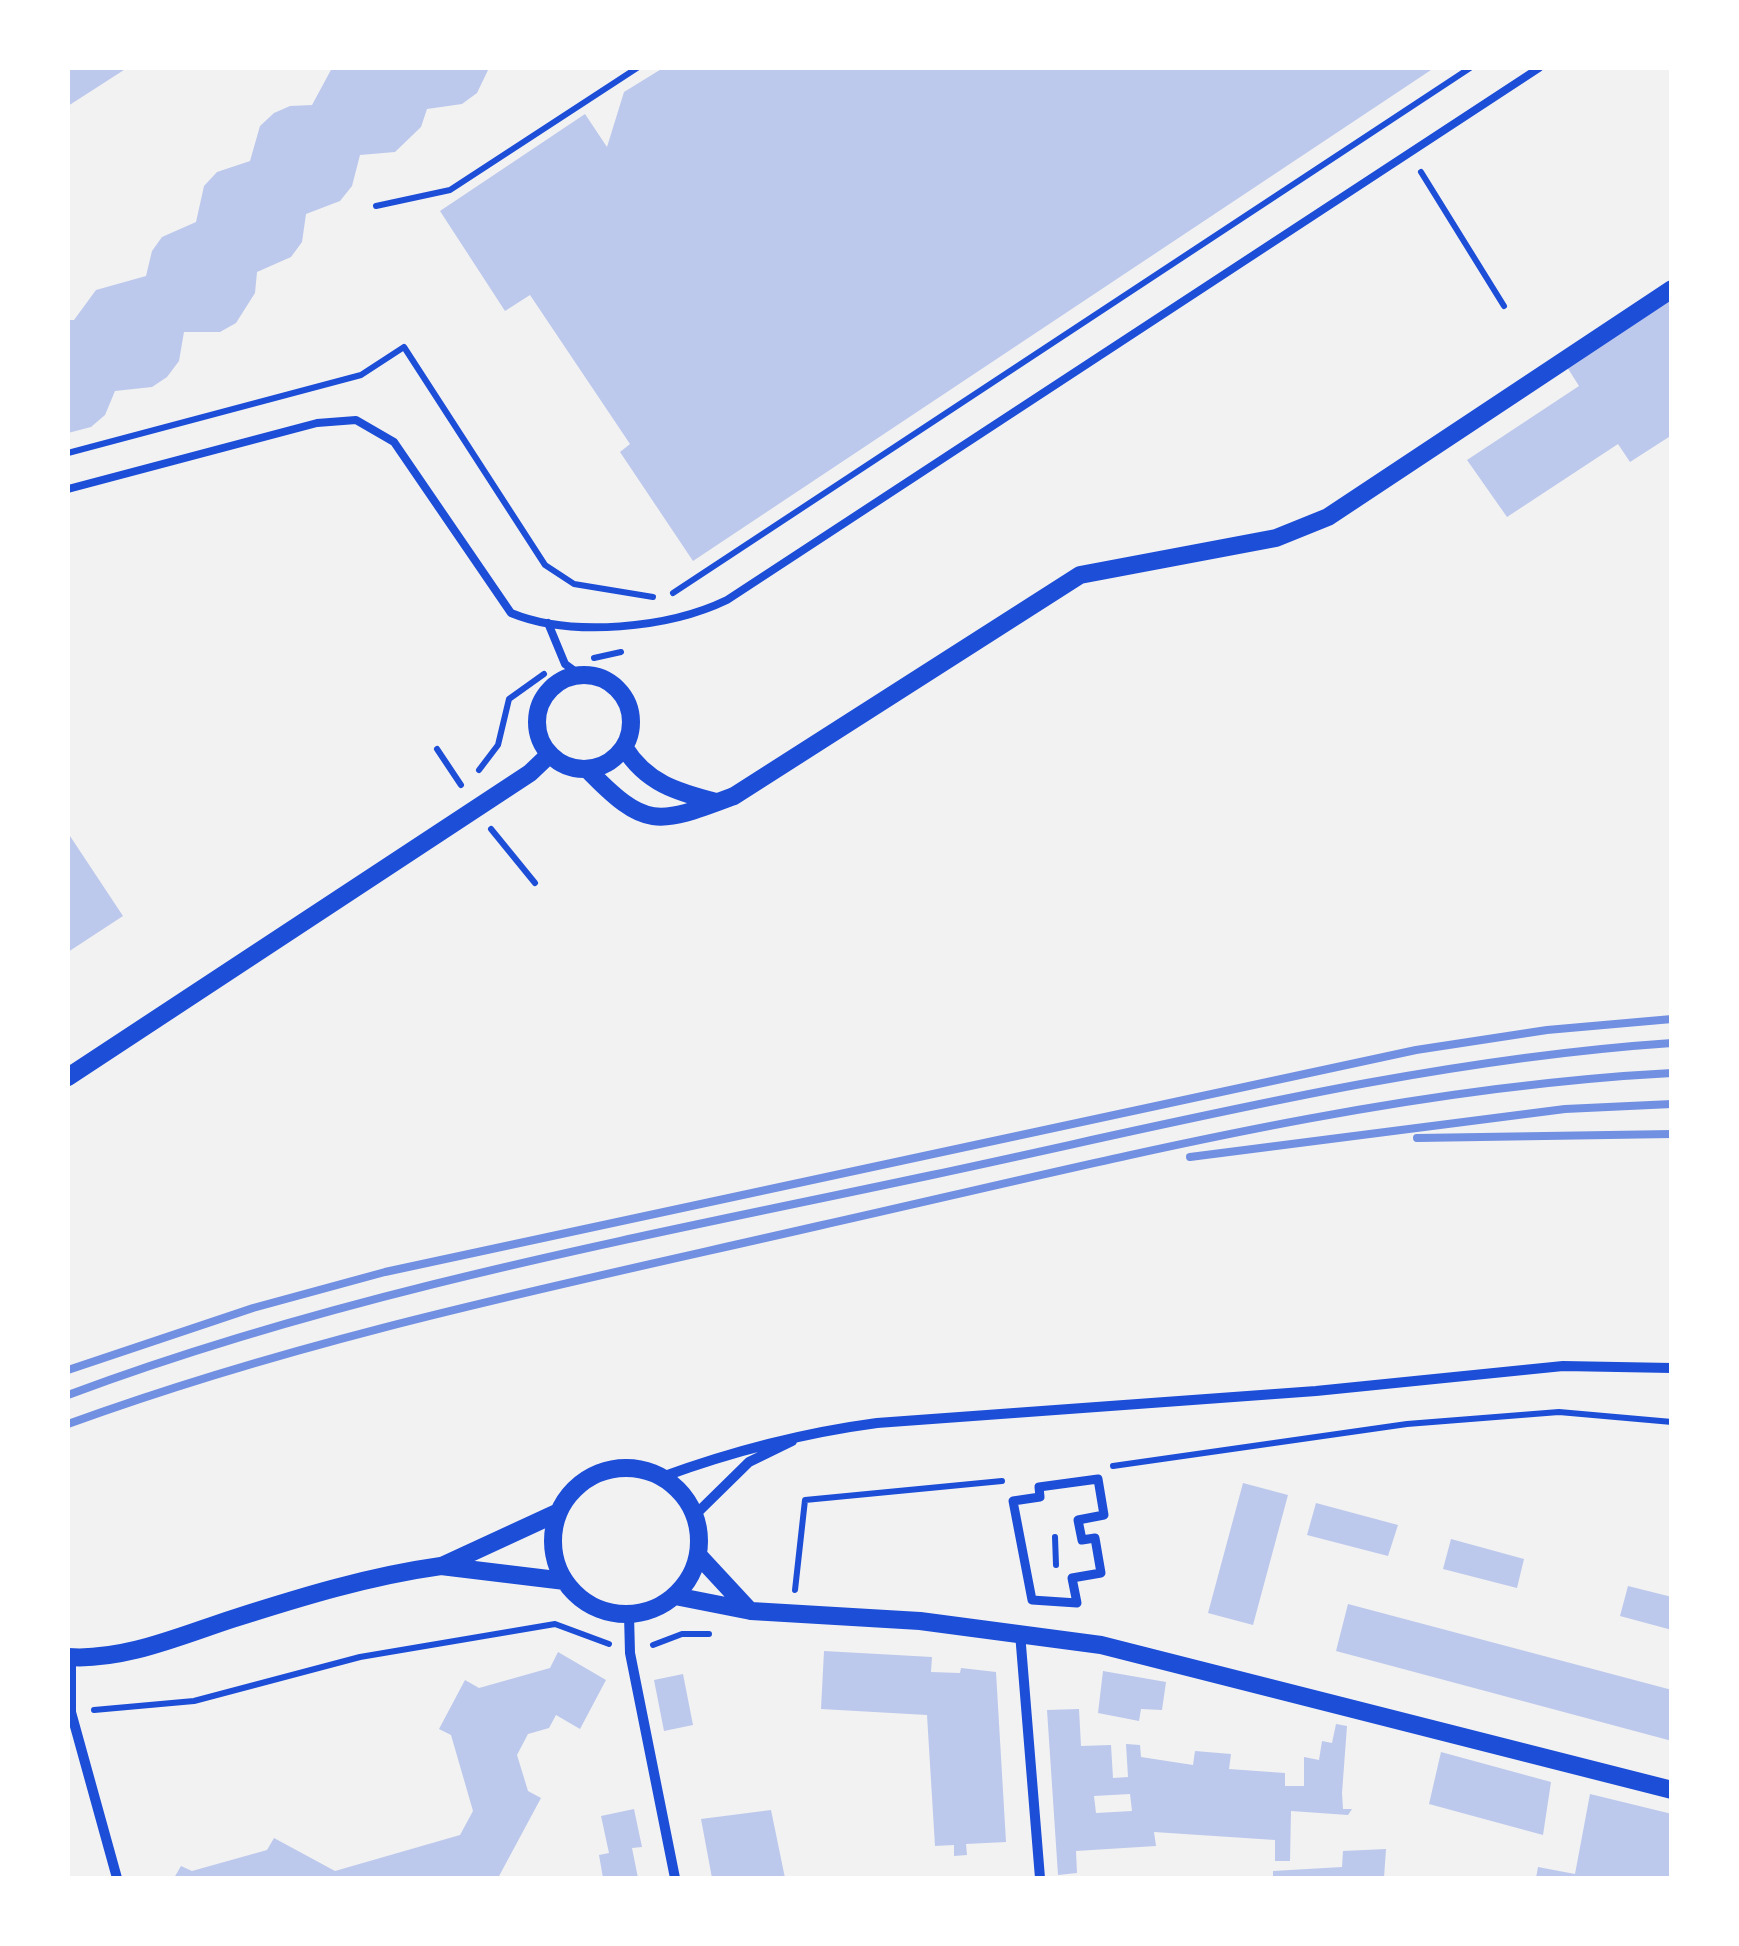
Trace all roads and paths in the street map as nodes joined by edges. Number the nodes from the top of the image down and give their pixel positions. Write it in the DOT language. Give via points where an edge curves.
graph roads {
  1 [pos="637,68"];
  2 [pos="1470,68"];
  3 [pos="1539,68"];
  4 [pos="1410,154"];
  5 [pos="376,206"];
  6 [pos="1672,289"];
  7 [pos="1504,306"];
  8 [pos="68,489"];
  9 [pos="574,584"];
  10 [pos="548,623"];
  11 [pos="626,650"];
  12 [pos="572,669"];
  13 [pos="624,747"];
  14 [pos="550,754"];
  15 [pos="587,769"];
  16 [pos="445,794"];
  17 [pos="716,802"];
  18 [pos="68,1077"];
  19 [pos="1672,1368"];
  20 [pos="1672,1422"];
  21 [pos="812,1431"];
  22 [pos="1106,1467"];
  23 [pos="662,1476"];
  24 [pos="1098,1478"];
  25 [pos="1015,1480"];
  26 [pos="559,1512"];
  27 [pos="695,1515"];
  28 [pos="698,1556"];
  29 [pos="441,1566"];
  30 [pos="565,1581"];
  31 [pos="675,1596"];
  32 [pos="750,1611"];
  33 [pos="795,1613"];
  34 [pos="630,1615"];
  35 [pos="1020,1633"];
  36 [pos="716,1634"];
  37 [pos="630,1653"];
  38 [pos="69,1657"];
  39 [pos="71,1712"];
  40 [pos="1672,1790"];
  41 [pos="117,1878"];
  42 [pos="675,1878"];
  43 [pos="1040,1878"];
  1 -- 5 [label="path" via="450,190"];
  2 -- 9 [label="path" via="665,599"];
  3 -- 4 [label="lane"];
  4 -- 7 [label="path"];
  4 -- 10 [label="lane" via="727,600 674,622"];
  6 -- 17 [label="street" via="1314,525 1080,575 772,775"];
  8 -- 10 [label="lane" via="317,423 356,420 394,442 511,612"];
  10 -- 12 [label="lane"];
  11 -- 12 [label="path"];
  12 -- 13 [label="street" via="606,680 626,700 631,716"];
  12 -- 14 [label="street" via="539,708 541,741"];
  12 -- 16 [label="path" via="532,680 509,699 498,745 476,774"];
  13 -- 15 [label="street" via="602,766"];
  13 -- 17 [label="street" via="639,772 676,792"];
  14 -- 15 [label="street"];
  14 -- 18 [label="street"];
  15 -- 17 [label="street" via="624,808 644,814 689,814"];
  19 -- 21 [label="street" via="1563,1366"];
  20 -- 22 [label="path" via="1559,1412 1406,1424"];
  21 -- 23 [label="street"];
  21 -- 27 [label="street" via="748,1462"];
  23 -- 26 [label="street" via="639,1468 591,1476"];
  23 -- 27 [label="street"];
  24 -- 24 [label="street" via="1104,1515 1078,1520 1082,1540 1096,1538 1101,1573 1072,1578 1077,1603 1032,1600 1014,1501 1040,1497 1039,1487"];
  25 -- 33 [label="path" via="806,1500"];
  26 -- 29 [label="street"];
  26 -- 30 [label="street" via="555,1559"];
  27 -- 28 [label="street"];
  28 -- 31 [label="street"];
  28 -- 32 [label="street"];
  29 -- 30 [label="street"];
  29 -- 38 [label="street" via="330,1588 122,1653"];
  30 -- 34 [label="street" via="604,1612"];
  31 -- 32 [label="street"];
  31 -- 34 [label="street"];
  32 -- 33 [label="street"];
  33 -- 35 [label="street"];
  34 -- 37 [label="street"];
  35 -- 40 [label="street" via="1227,1674"];
  35 -- 43 [label="street"];
  36 -- 37 [label="path" via="682,1634"];
  37 -- 39 [label="path" via="555,1624 360,1658 194,1701"];
  37 -- 42 [label="street"];
  38 -- 39 [label="street"];
  39 -- 41 [label="street"];
}
